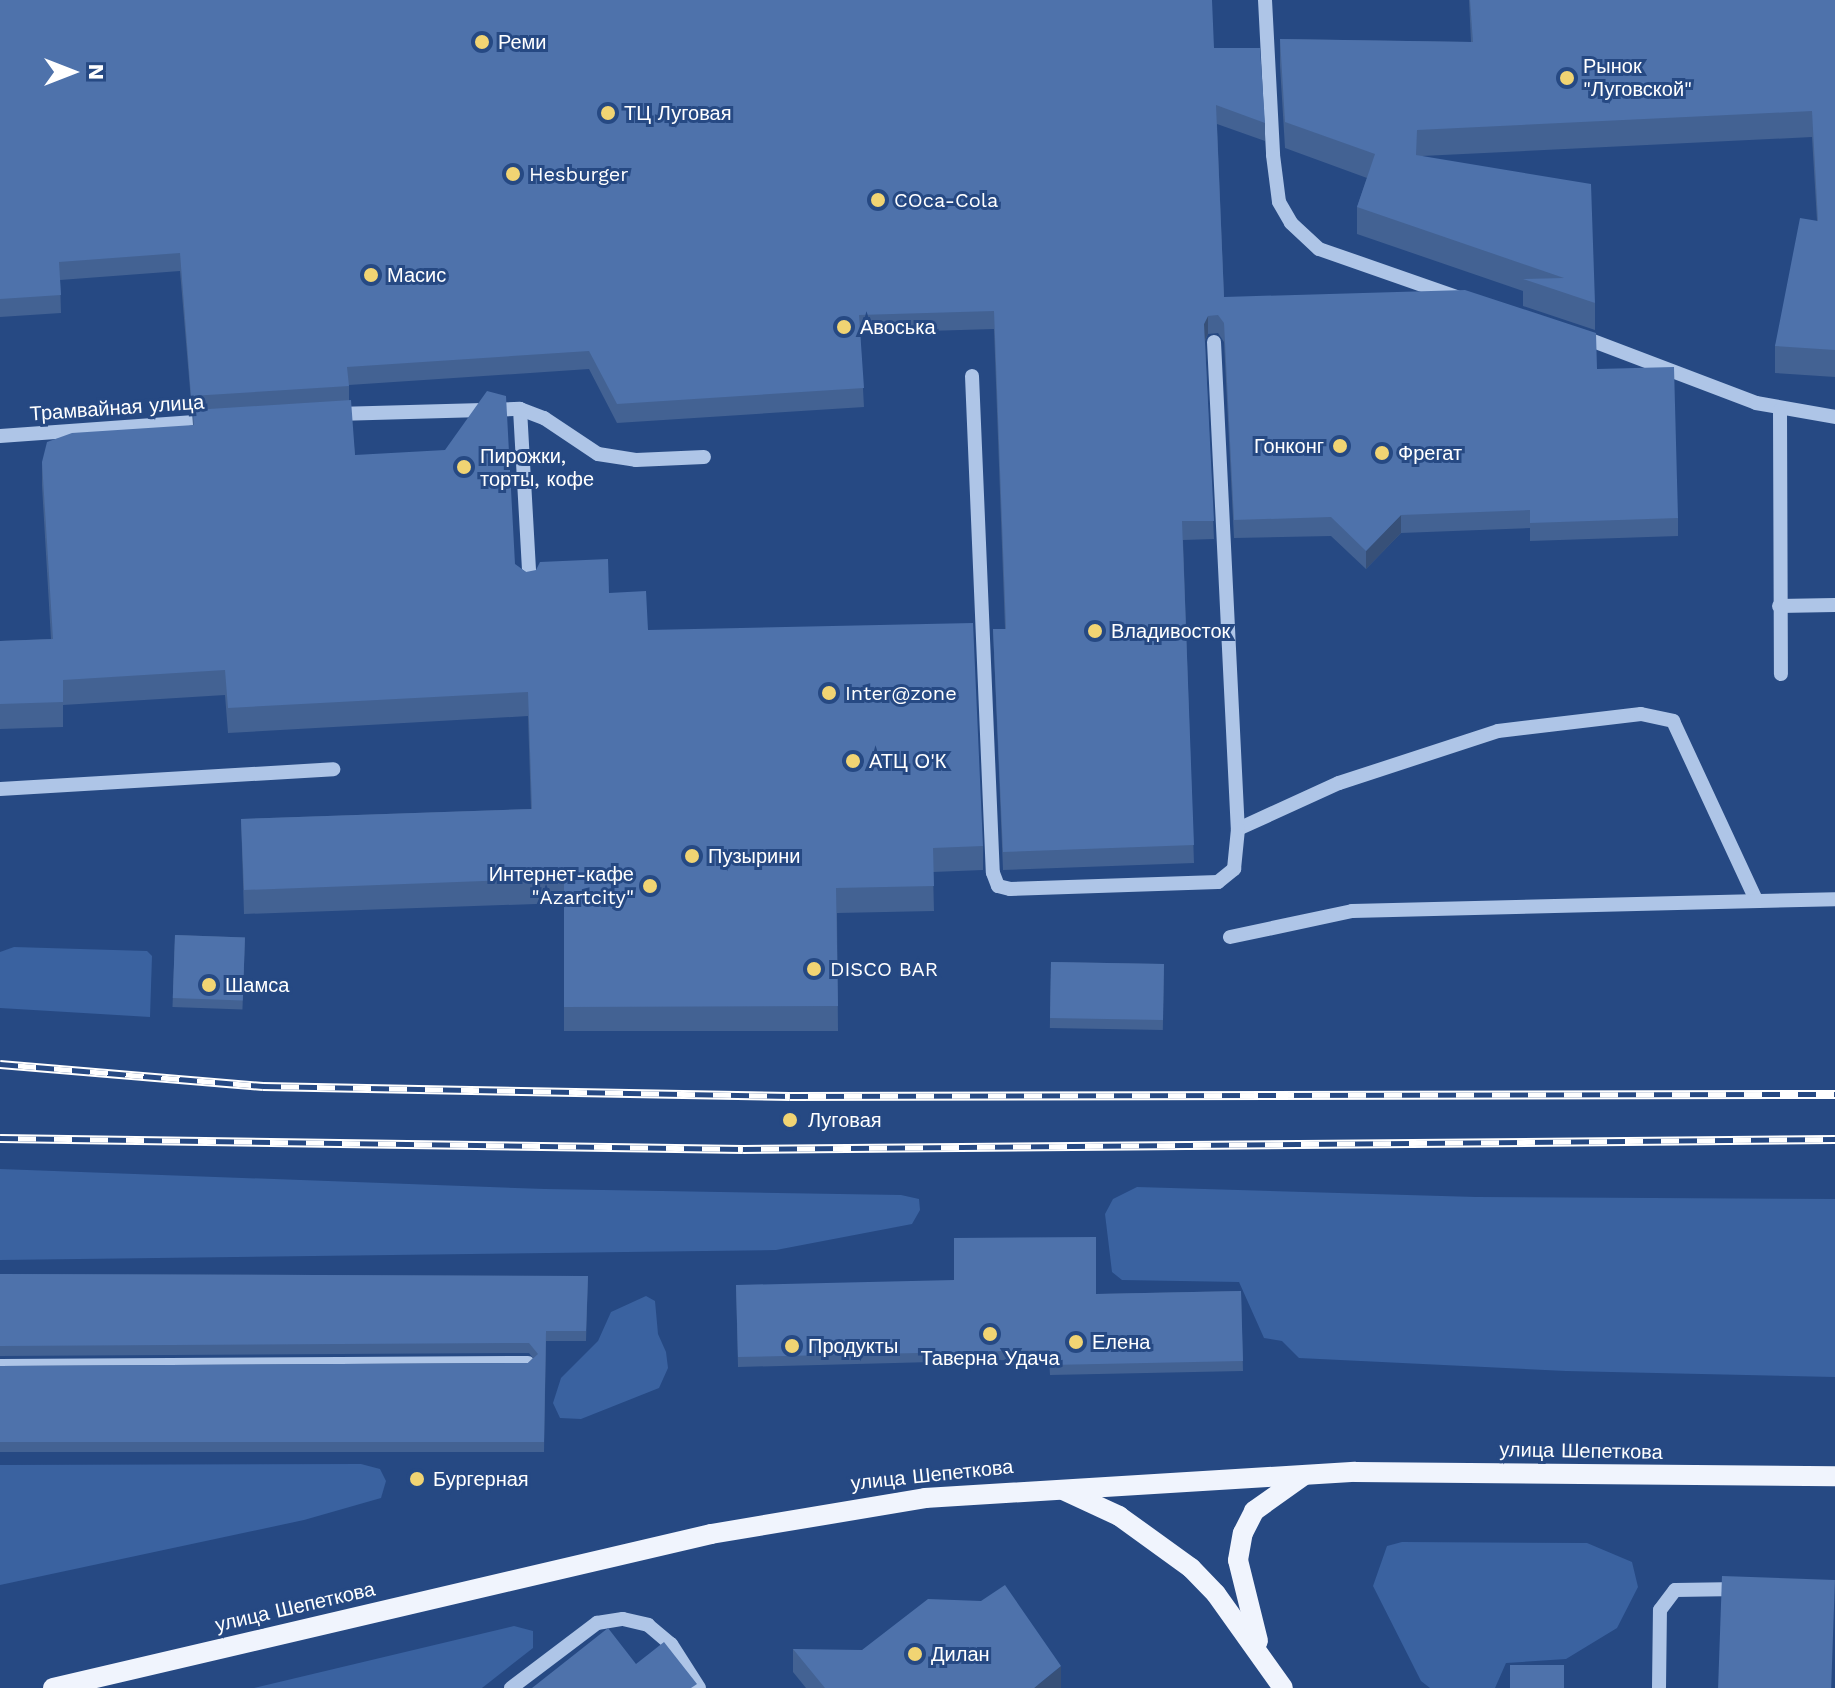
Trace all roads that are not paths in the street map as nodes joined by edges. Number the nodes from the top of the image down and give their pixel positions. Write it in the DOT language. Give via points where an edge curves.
graph roads {
  1 [pos="1265,0"];
  2 [pos="1468,300"];
  3 [pos="1558,329"];
  4 [pos="1214,342"];
  5 [pos="972,376"];
  6 [pos="520,409"];
  7 [pos="1780,410"];
  8 [pos="317,414"];
  9 [pos="1835,417"];
  10 [pos="224,420"];
  11 [pos="0,436"];
  12 [pos="704,457"];
  13 [pos="530,587"];
  14 [pos="1835,605"];
  15 [pos="1779,606"];
  16 [pos="1781,674"];
  17 [pos="333,769"];
  18 [pos="0,789"];
  19 [pos="1238,829"];
  20 [pos="1835,899"];
  21 [pos="1756,900"];
  22 [pos="1230,937"];
  23 [pos="528,1363"];
  24 [pos="0,1366"];
  25 [pos="1303,1476"];
  26 [pos="1835,1476"];
  27 [pos="1059,1488"];
  28 [pos="1759,1589"];
  29 [pos="1277,1681"];
  30 [pos="53,1688"];
  31 [pos="511,1688"];
  32 [pos="699,1688"];
  33 [pos="1659,1688"];
  1 -- 2 [label="street" via="1273,155 1279,202 1291,223 1319,249"];
  3 -- 7 [label="street"];
  4 -- 19 [label="street"];
  5 -- 19 [label="street" via="993,873 998,886 1218,882 1234,869"];
  6 -- 8 [label="street"];
  6 -- 12 [label="street" via="544,418 598,454 636,460"];
  6 -- 13 [label="street"];
  7 -- 9 [label="street"];
  7 -- 15 [label="street"];
  10 -- 11 [label="street, Трамвайная улица"];
  14 -- 15 [label="street"];
  15 -- 16 [label="street"];
  17 -- 18 [label="street"];
  19 -- 21 [label="street" via="1339,783 1498,731 1641,714 1673,721"];
  20 -- 21 [label="street"];
  21 -- 22 [label="street" via="1352,911"];
  23 -- 24 [label="street"];
  25 -- 26 [label="main road, улица Шепеткова"];
  25 -- 27 [label="main road, улица Шепеткова"];
  25 -- 29 [label="main road" via="1254,1511 1238,1560 1247,1614"];
  27 -- 29 [label="main road" via="1119,1516 1191,1568 1216,1594"];
  27 -- 30 [label="main road, улица Шепеткова" via="834,1509"];
  28 -- 33 [label="street" via="1675,1590 1660,1610"];
  31 -- 32 [label="street" via="597,1623 623,1619 648,1625 671,1644"];
}
